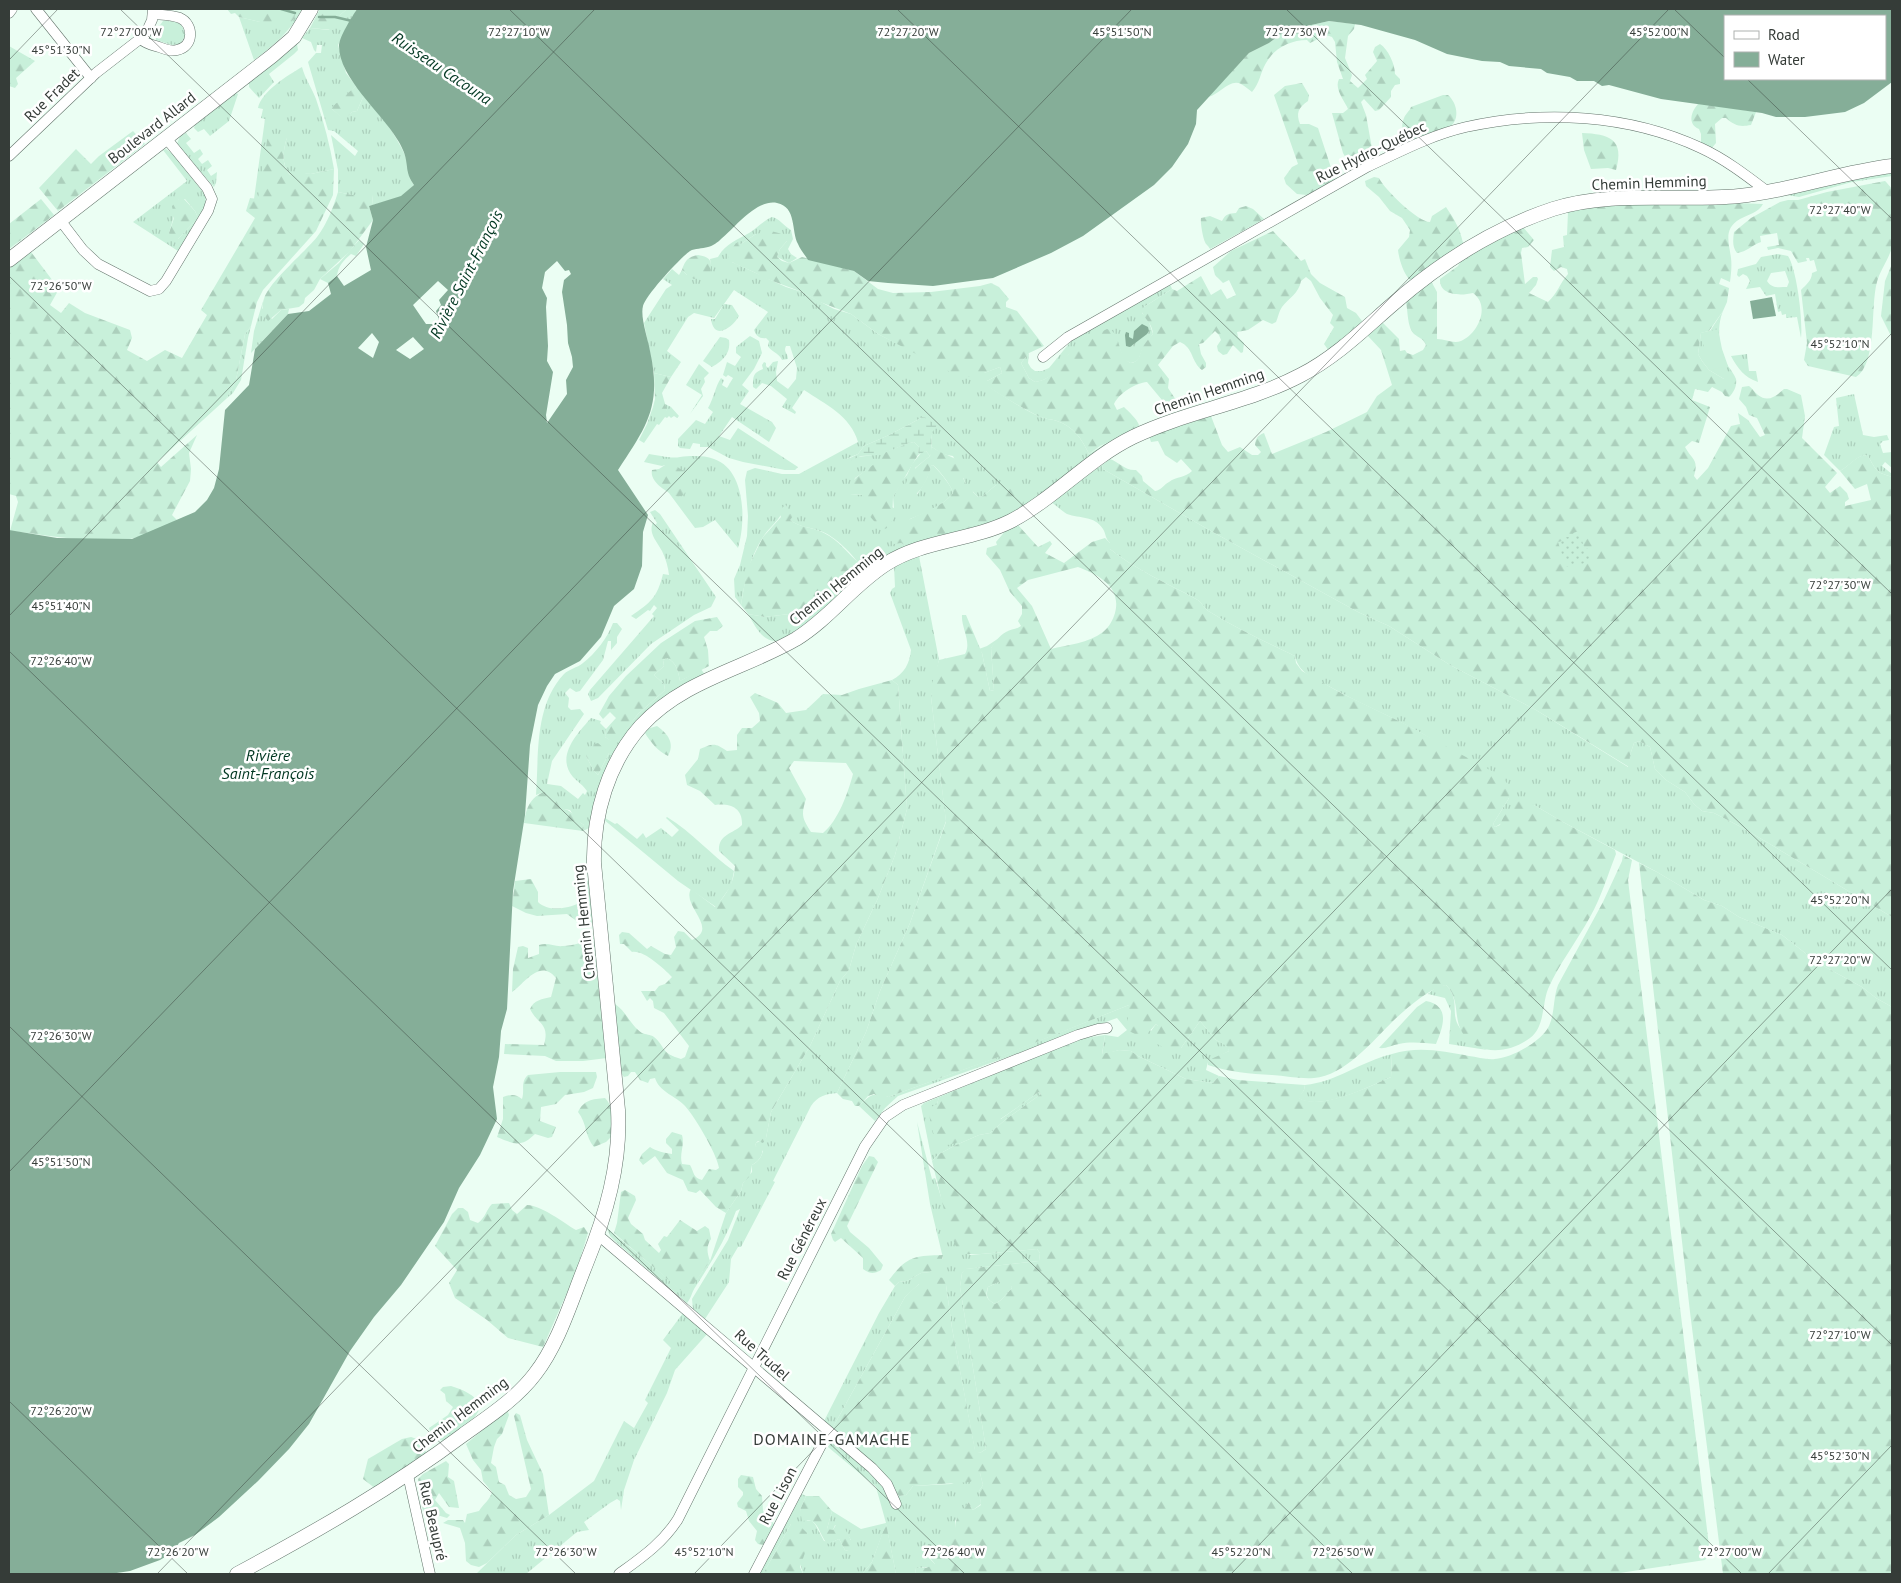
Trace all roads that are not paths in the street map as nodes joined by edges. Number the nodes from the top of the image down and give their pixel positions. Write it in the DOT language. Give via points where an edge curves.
graph roads {
  1 [pos="12,9"];
  2 [pos="36,9"];
  3 [pos="153,12"];
  4 [pos="310,12"];
  5 [pos="9,13"];
  6 [pos="141,39"];
  7 [pos="91,78"];
  8 [pos="166,138"];
  9 [pos="9,156"];
  10 [pos="1892,166"];
  11 [pos="1749,177"];
  12 [pos="1768,192"];
  13 [pos="1746,195"];
  14 [pos="60,220"];
  15 [pos="9,260"];
  16 [pos="1043,357"];
  17 [pos="1107,1028"];
  18 [pos="598,1235"];
  19 [pos="754,1368"];
  20 [pos="828,1432"];
  21 [pos="408,1475"];
  22 [pos="896,1504"];
  23 [pos="237,1574"];
  24 [pos="430,1574"];
  25 [pos="619,1574"];
  26 [pos="754,1574"];
  1 -- 5 [label="street"];
  2 -- 7 [label="street"];
  3 -- 6 [label="street, Rue Fradet" via="148,30"];
  3 -- 6 [label="street, Rue Fradet" via="182,19 190,28 189,40 182,49 175,51"];
  4 -- 8 [label="street, Boulevard Allard" via="298,32 281,49"];
  6 -- 7 [label="street, Rue Fradet"];
  7 -- 9 [label="street, Rue Fradet"];
  8 -- 14 [label="street, Boulevard Allard"];
  8 -- 14 [label="street" via="207,188 212,199 203,220 160,289 150,291 102,268"];
  10 -- 12 [label="street, Chemin Hemming"];
  11 -- 12 [label="street, Rue Hydro-Québec"];
  11 -- 13 [label="street" via="1753,187"];
  11 -- 16 [label="street, Rue Hydro-Québec" via="1702,149 1658,132 1626,125 1544,117 1465,127 1418,143 1367,167 1068,337"];
  12 -- 13 [label="street, Chemin Hemming"];
  13 -- 18 [label="street, Chemin Hemming" via="1586,201 1555,208 1503,229 1443,264 1339,350 1302,374 1266,391 1133,437 1112,448 1037,505 1007,523 894,559 875,571 798,638 701,682 658,710 623,750 605,790 596,828 594,863 619,1126 613,1181"];
  14 -- 15 [label="street, Boulevard Allard"];
  17 -- 19 [label="street, Rue Généreux" via="1078,1035 903,1104 884,1116 864,1146"];
  18 -- 19 [label="street, Rue Trudel"];
  18 -- 21 [label="street, Chemin Hemming" via="552,1346 534,1375 504,1404"];
  19 -- 20 [label="street, Rue Trudel"];
  19 -- 25 [label="street, Rue Généreux" via="673,1527 656,1546"];
  20 -- 22 [label="street, Rue Trudel" via="882,1478"];
  20 -- 26 [label="street, Rue Lison"];
  21 -- 23 [label="street, Chemin Hemming"];
  21 -- 24 [label="street, Rue Beaupré"];
}
